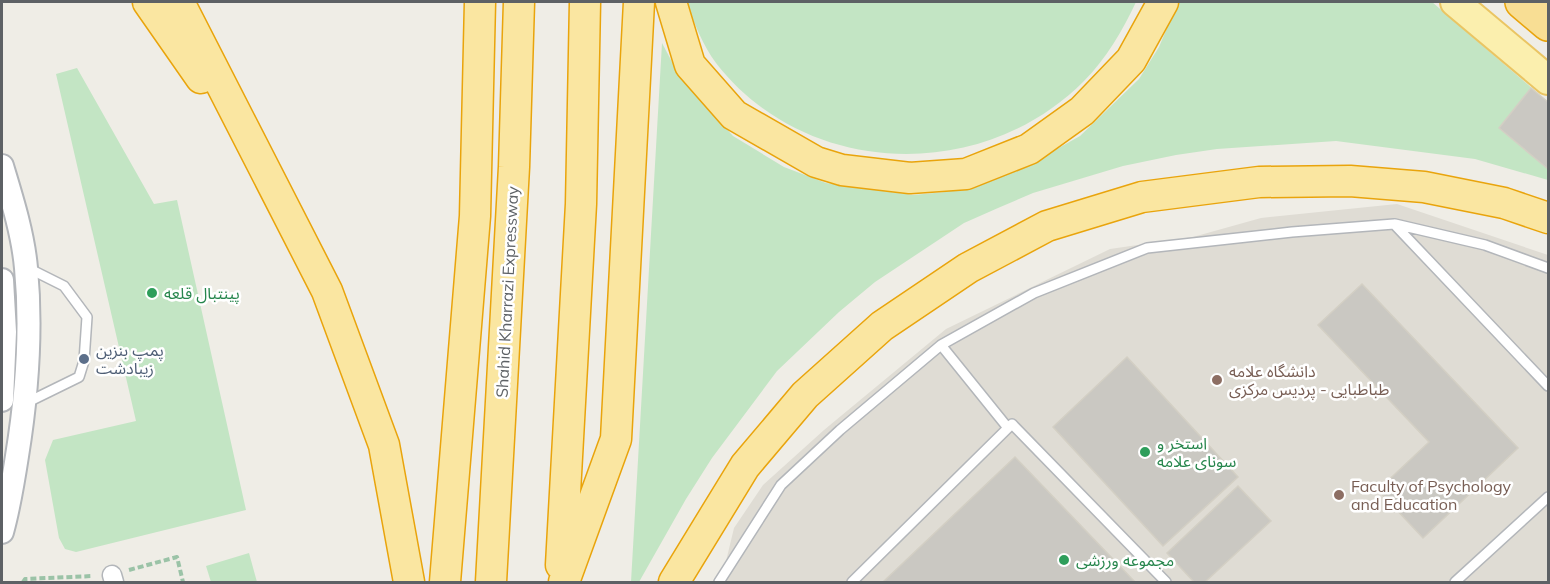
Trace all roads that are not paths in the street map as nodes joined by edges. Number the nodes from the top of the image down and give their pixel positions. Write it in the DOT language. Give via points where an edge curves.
graph roads {
  1 [pos="148,2"];
  2 [pos="179,2"];
  3 [pos="480,2"];
  4 [pos="519,2"];
  5 [pos="585,2"];
  6 [pos="639,2"];
  7 [pos="671,2"];
  8 [pos="1163,2"];
  9 [pos="1455,2"];
  10 [pos="1522,2"];
  11 [pos="1548,24"];
  12 [pos="1548,80"];
  13 [pos="2,166"];
  14 [pos="277,190"];
  15 [pos="1548,218"];
  16 [pos="1394,224"];
  17 [pos="26,267"];
  18 [pos="1548,268"];
  19 [pos="2,280"];
  20 [pos="941,345"];
  21 [pos="1548,386"];
  22 [pos="2,400"];
  23 [pos="26,403"];
  24 [pos="1008,428"];
  25 [pos="1548,497"];
  26 [pos="2,532"];
  27 [pos="409,582"];
  28 [pos="445,582"];
  29 [pos="491,582"];
  30 [pos="562,582"];
  31 [pos="674,582"];
  32 [pos="718,582"];
  33 [pos="852,582"];
  34 [pos="1166,582"];
  35 [pos="1455,582"];
  1 -- 14 [label="highway"];
  2 -- 14 [label="highway"];
  3 -- 28 [label="highway" via="475,216"];
  4 -- 29 [label="highway, Shahid Kharrazi Expressway"];
  5 -- 30 [label="highway" via="581,204"];
  6 -- 30 [label="highway" via="616,439"];
  7 -- 8 [label="highway" via="690,65 734,115 816,162 842,170 910,178 966,174 1029,148 1047,136 1082,111 1131,60"];
  9 -- 12 [label="main road"];
  10 -- 11 [label="highway"];
  13 -- 17 [label="street"];
  14 -- 27 [label="highway" via="327,291 384,445"];
  15 -- 31 [label="highway" via="1504,203 1424,187 1350,181 1259,182 1142,197 1047,226 968,268 892,320 805,395 745,466"];
  16 -- 18 [label="lane" via="1485,245"];
  16 -- 20 [label="lane" via="1148,248 1035,292"];
  16 -- 21 [label="lane"];
  17 -- 23 [label="street"];
  17 -- 23 [label="lane" via="64,285 87,317 79,377"];
  19 -- 22 [label="street"];
  20 -- 24 [label="lane"];
  20 -- 32 [label="lane" via="781,485"];
  23 -- 26 [label="street"];
  24 -- 33 [label="lane"];
  24 -- 34 [label="lane" via="1012,424"];
  25 -- 35 [label="lane"];
}
